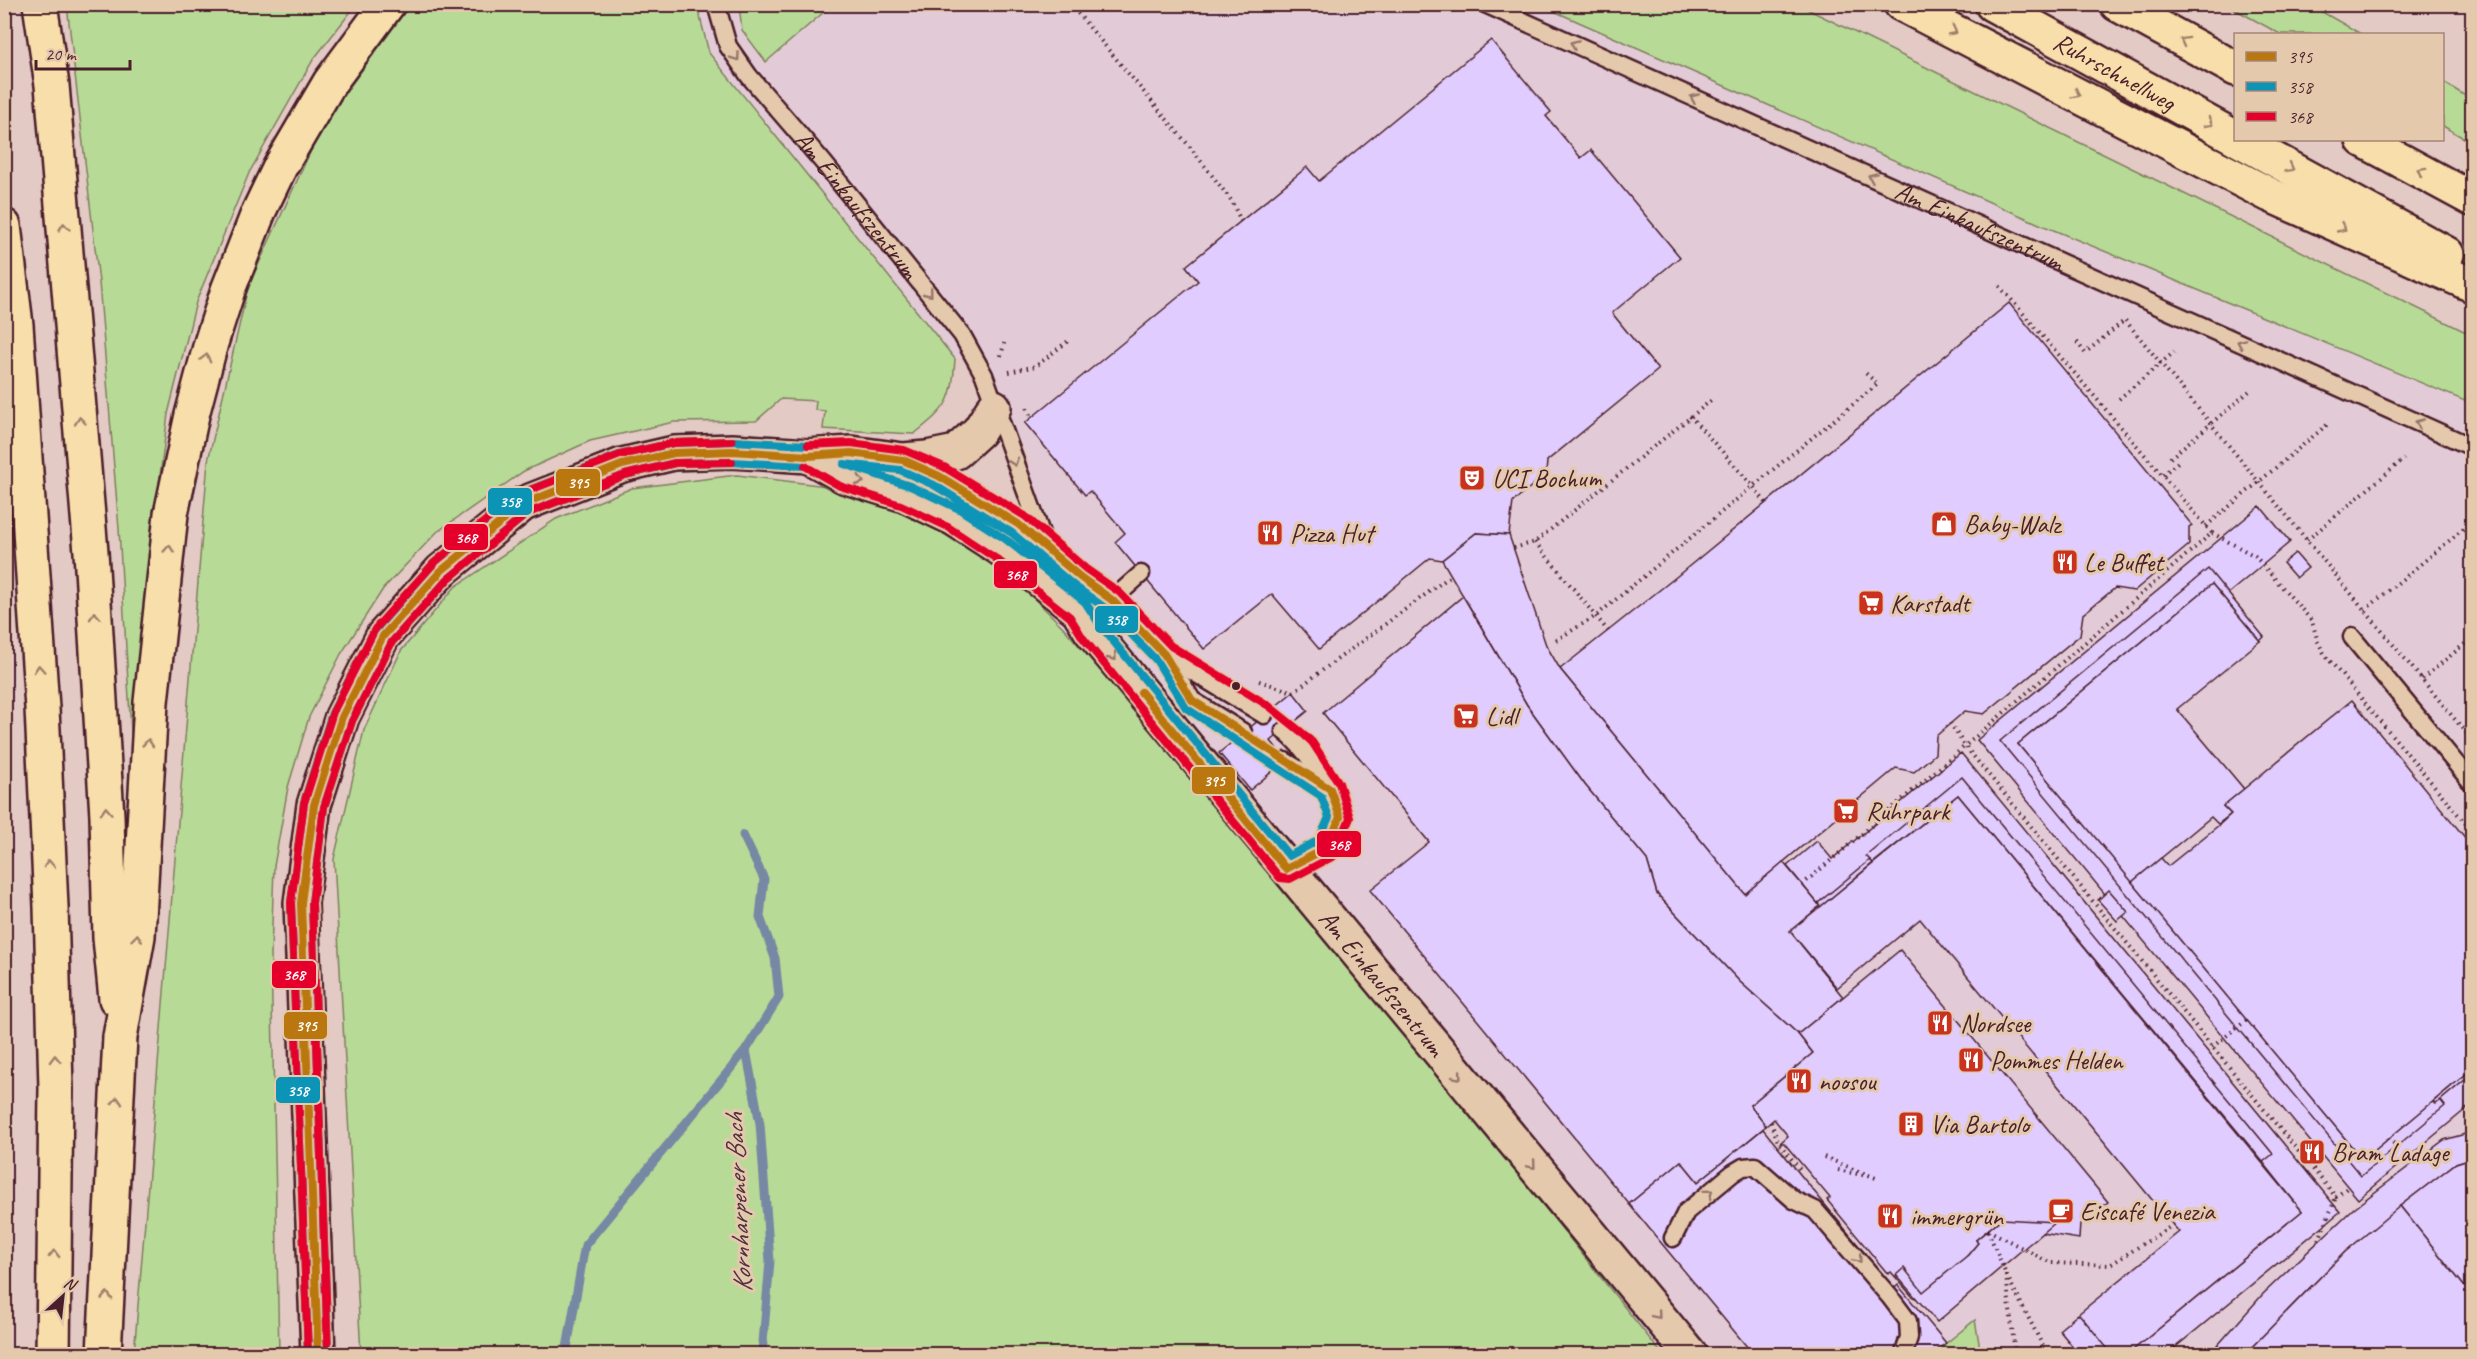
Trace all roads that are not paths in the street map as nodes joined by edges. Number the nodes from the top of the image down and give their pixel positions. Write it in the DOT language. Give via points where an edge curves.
graph roads {
  1 [pos="40,4"];
  2 [pos="388,4"];
  3 [pos="716,4"];
  4 [pos="1485,4"];
  5 [pos="1901,4"];
  6 [pos="1992,4"];
  7 [pos="2117,4"];
  8 [pos="2234,68"];
  9 [pos="2234,137"];
  10 [pos="2241,141"];
  11 [pos="2365,141"];
  12 [pos="2472,200"];
  13 [pos="4,226"];
  14 [pos="2472,268"];
  15 [pos="2472,285"];
  16 [pos="994,407"];
  17 [pos="2472,447"];
  18 [pos="794,448"];
  19 [pos="935,479"];
  20 [pos="1046,547"];
  21 [pos="1141,574"];
  22 [pos="1112,600"];
  23 [pos="1084,620"];
  24 [pos="2352,637"];
  25 [pos="1164,654"];
  26 [pos="1264,715"];
  27 [pos="1284,731"];
  28 [pos="1243,732"];
  29 [pos="1285,761"];
  30 [pos="2472,783"];
  31 [pos="1330,789"];
  32 [pos="1286,869"];
  33 [pos="120,1036"];
  34 [pos="1673,1238"];
  35 [pos="1904,1353"];
  36 [pos="53,1354"];
  37 [pos="104,1354"];
  38 [pos="318,1354"];
  39 [pos="1690,1354"];
  33 -- 1 [label="highway, one-way" via="110,938 107,816 90,541 52,85"];
  33 -- 2 [label="highway, one-way" via="138,936 151,702 171,513 200,382 240,259 280,166 330,82"];
  3 -- 16 [label="lane, Am Einkaufszentrum, one-way" via="728,46 955,327 984,375"];
  17 -- 4 [label="lane, Am Einkaufszentrum, one-way"];
  5 -- 15 [label="highway, one-way" via="2270,195"];
  6 -- 9 [label="highway, Ruhrschnellweg, one-way"];
  8 -- 7 [label="highway, one-way"];
  10 -- 14 [label="highway, Ruhrschnellweg, one-way"];
  12 -- 11 [label="highway, one-way"];
  36 -- 13 [label="highway, one-way" via="56,1088 51,907 16,325"];
  16 -- 19 [label="street, Am Einkaufszentrum" via="979,431"];
  16 -- 20 [label="lane, Am Einkaufszentrum, one-way"];
  18 -- 19 [label="street, Am Einkaufszentrum" via="903,460"];
  18 -- 19 [label="street, Am Einkaufszentrum, one-way" via="844,476 905,495"];
  18 -- 38 [label="street, Am Einkaufszentrum" via="674,453 622,465 523,504 441,571 378,646 342,717 314,805 301,903"];
  19 -- 20 [label="lane" via="1018,524"];
  19 -- 23 [label="street, Am Einkaufszentrum" via="953,518 1001,549"];
  20 -- 22 [label="lane"];
  20 -- 23 [label="lane, Am Einkaufszentrum"];
  21 -- 22 [label="lane"];
  22 -- 23 [label="lane"];
  22 -- 25 [label="lane"];
  23 -- 32 [label="street, Am Einkaufszentrum, one-way"];
  24 -- 30 [label="lane"];
  25 -- 26 [label="lane"];
  25 -- 28 [label="lane" via="1192,700"];
  27 -- 31 [label="lane" via="1304,749"];
  29 -- 31 [label="lane"];
  31 -- 32 [label="lane" via="1340,817 1327,848"];
  32 -- 39 [label="street, Am Einkaufszentrum, one-way"];
  37 -- 33 [label="highway, one-way"];
  34 -- 35 [label="lane, one-way" via="1686,1212 1733,1173 1755,1166 1794,1200 1820,1214 1890,1297 1908,1321"];
}
